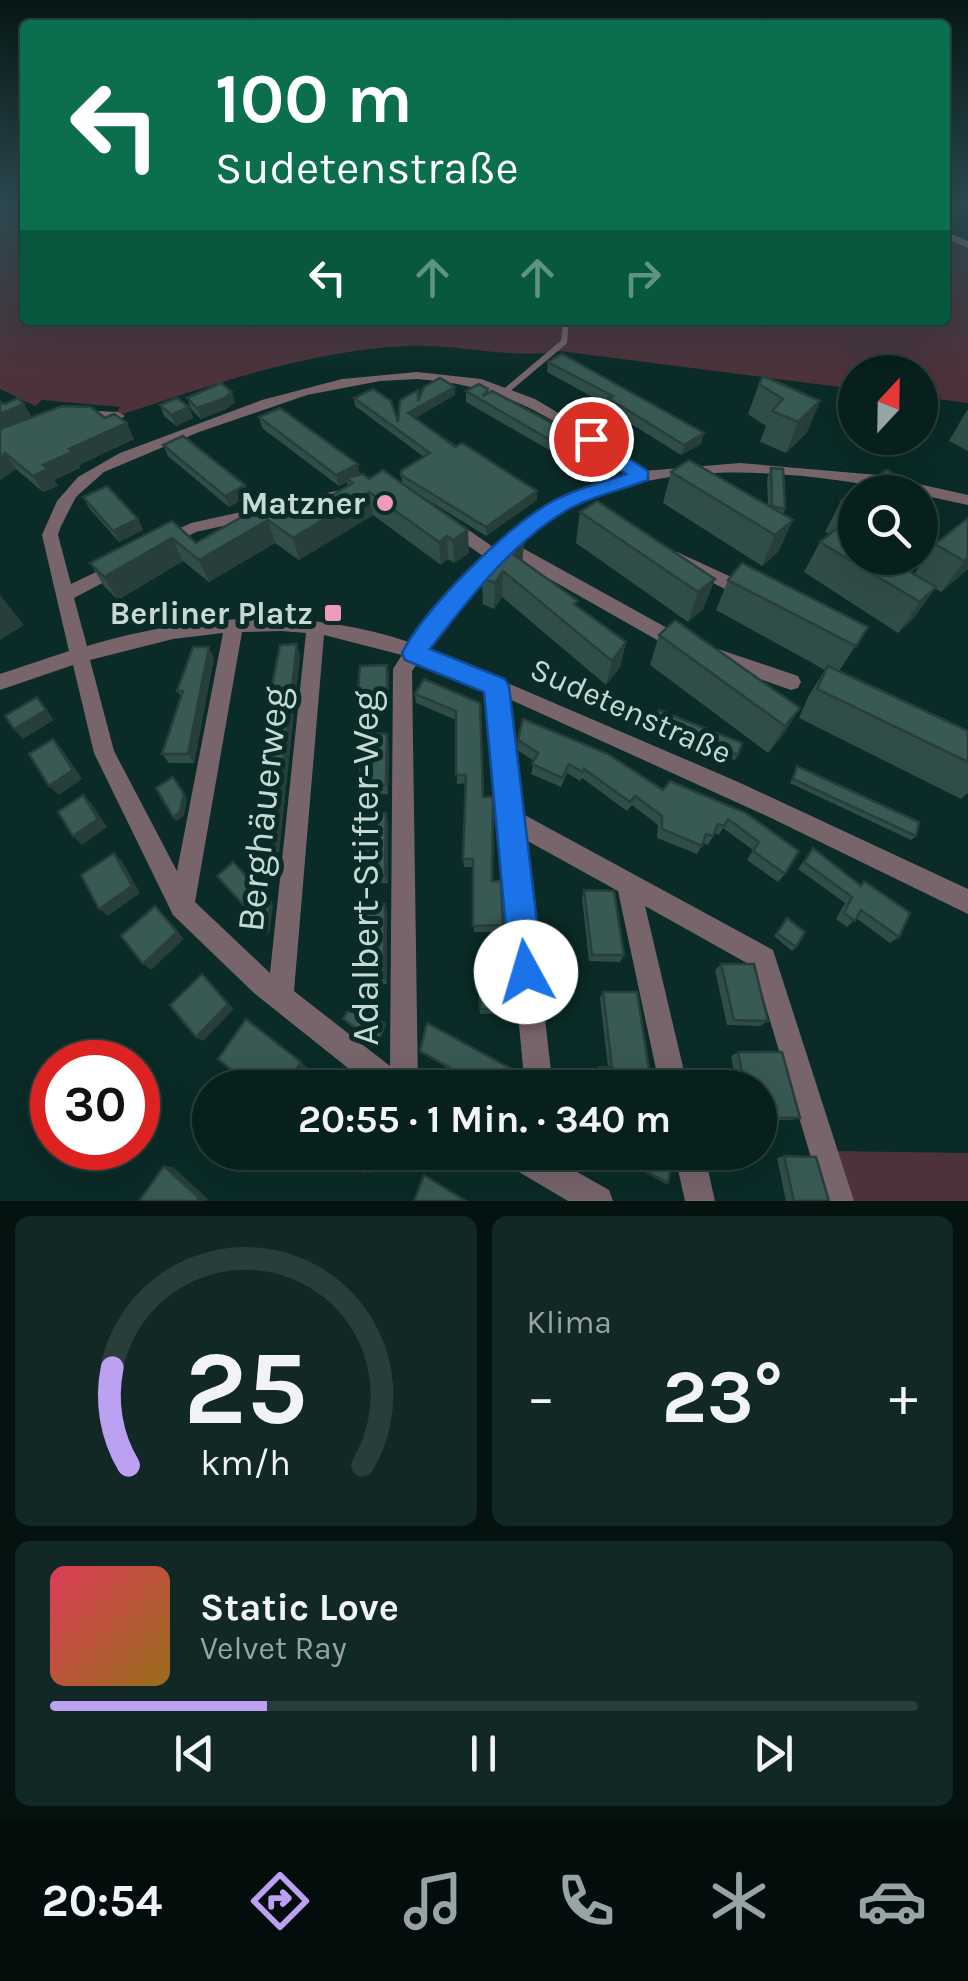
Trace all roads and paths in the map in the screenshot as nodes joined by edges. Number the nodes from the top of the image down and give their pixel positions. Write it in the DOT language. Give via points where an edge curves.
graph roads {
  1 [pos="566,325"];
  2 [pos="507,390"];
  3 [pos="64,413"];
  4 [pos="118,416"];
  5 [pos="671,474"];
  6 [pos="641,476"];
  7 [pos="372,488"];
  8 [pos="706,493"];
  9 [pos="968,500"];
  10 [pos="434,515"];
  11 [pos="664,551"];
  12 [pos="501,552"];
  13 [pos="747,592"];
  14 [pos="67,594"];
  15 [pos="234,624"];
  16 [pos="316,627"];
  17 [pos="414,653"];
  18 [pos="77,654"];
  19 [pos="0,682"];
  20 [pos="791,682"];
  21 [pos="496,686"];
  22 [pos="510,819"];
  23 [pos="628,884"];
  24 [pos="968,902"];
  25 [pos="182,906"];
  26 [pos="280,998"];
  27 [pos="373,1070"];
  28 [pos="404,1070"];
  29 [pos="537,1070"];
  30 [pos="670,1070"];
  31 [pos="557,1170"];
  32 [pos="693,1170"];
  33 [pos="598,1201"];
  34 [pos="700,1201"];
  35 [pos="839,1201"];
  1 -- 2 [label="lane" via="564,342"];
  2 -- 6 [label="street" via="566,421"];
  2 -- 14 [label="street" via="398,375 306,393 108,463 57,511 50,535"];
  3 -- 4 [label="street"];
  5 -- 6 [label="street"];
  5 -- 8 [label="street"];
  5 -- 9 [label="street" via="740,468 878,480"];
  6 -- 12 [label="street" via="572,507"];
  7 -- 14 [label="street" via="191,528"];
  10 -- 12 [label="street"];
  11 -- 13 [label="street"];
  12 -- 17 [label="street"];
  12 -- 20 [label="street" via="668,640"];
  14 -- 18 [label="street"];
  15 -- 16 [label="street, Sudetenstraße"];
  15 -- 18 [label="street, Sudetenstraße"];
  15 -- 25 [label="street"];
  16 -- 17 [label="street, Sudetenstraße"];
  16 -- 26 [label="street, Berghäuerweg"];
  17 -- 21 [label="street, Sudetenstraße"];
  17 -- 28 [label="street, Adalbert-Stifter-Weg" via="402,669"];
  18 -- 19 [label="street, Sudetenstraße"];
  18 -- 25 [label="street" via="104,753"];
  21 -- 22 [label="street"];
  21 -- 24 [label="street, Sudetenstraße"];
  22 -- 23 [label="street"];
  22 -- 29 [label="street"];
  23 -- 30 [label="street"];
  23 -- 35 [label="street" via="764,959"];
  25 -- 26 [label="street"];
  26 -- 27 [label="street"];
  31 -- 33 [label="street"];
  32 -- 34 [label="street"];
}
